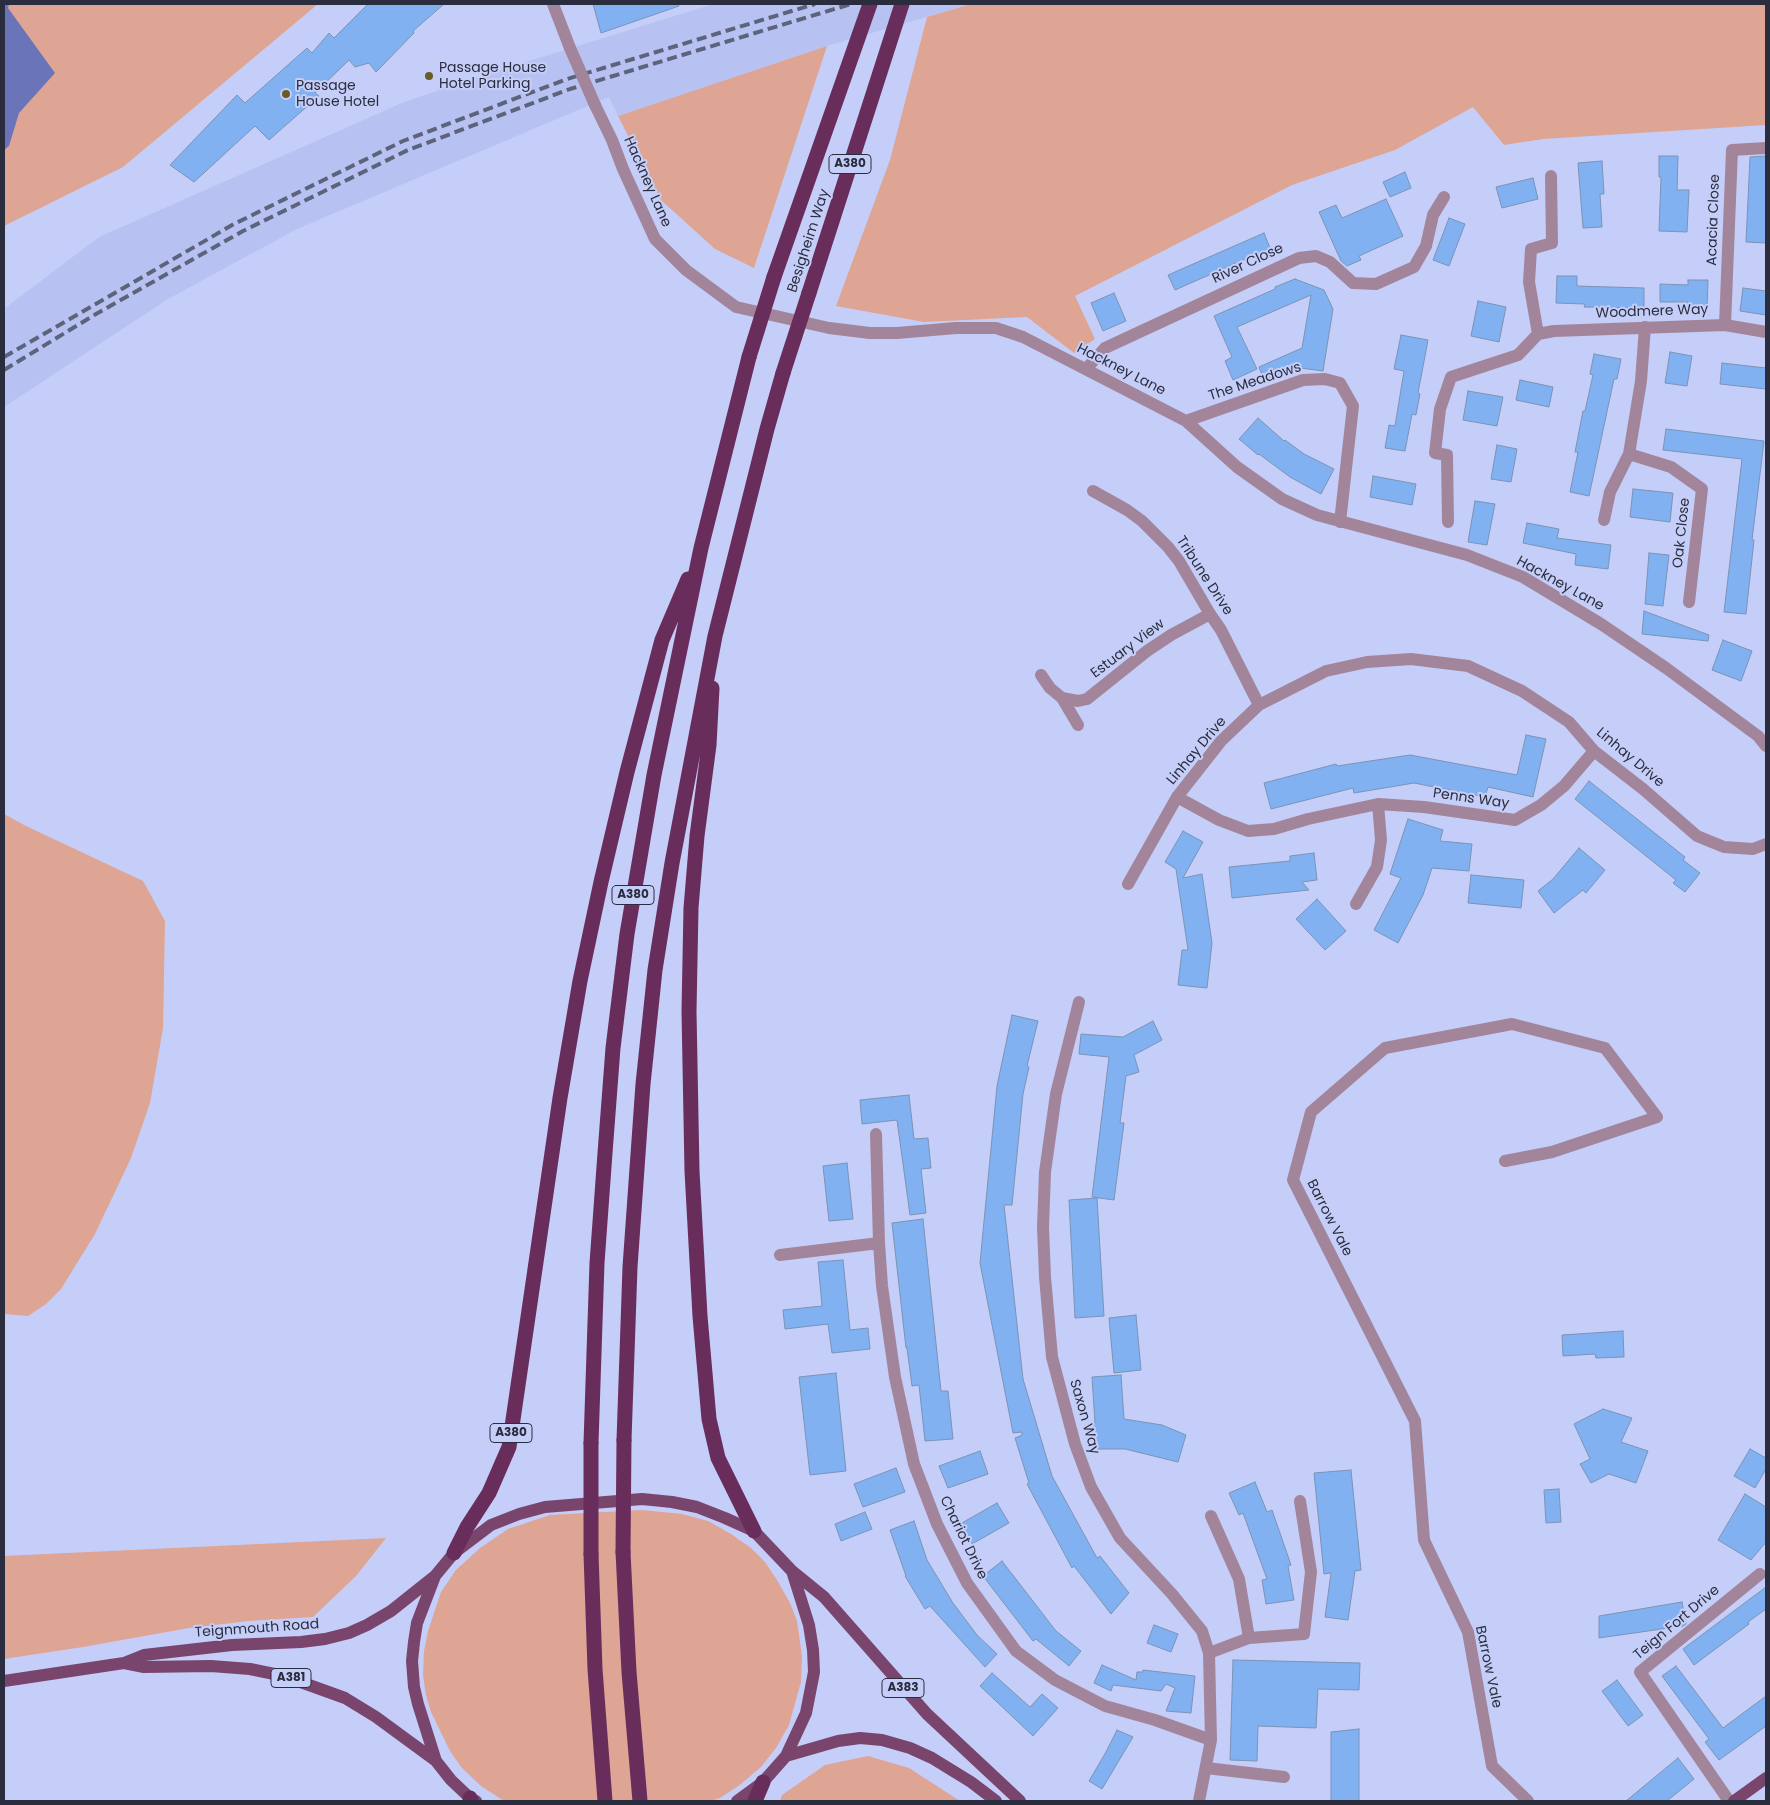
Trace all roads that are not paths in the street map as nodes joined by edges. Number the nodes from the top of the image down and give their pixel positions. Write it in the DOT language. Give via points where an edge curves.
graph roads {
  1 [pos="553,4"];
  2 [pos="870,4"];
  3 [pos="902,4"];
  4 [pos="1766,148"];
  5 [pos="1551,176"];
  6 [pos="1444,197"];
  7 [pos="1725,325"];
  8 [pos="1645,327"];
  9 [pos="1766,332"];
  10 [pos="1538,334"];
  11 [pos="1086,369"];
  12 [pos="1186,421"];
  13 [pos="1629,454"];
  14 [pos="1094,491"];
  15 [pos="1604,520"];
  16 [pos="1340,522"];
  17 [pos="1448,522"];
  18 [pos="701,548"];
  19 [pos="1689,602"];
  20 [pos="1210,614"];
  21 [pos="715,636"];
  22 [pos="1041,675"];
  23 [pos="1062,698"];
  24 [pos="1259,705"];
  25 [pos="1078,725"];
  26 [pos="1766,746"];
  27 [pos="1594,751"];
  28 [pos="1177,797"];
  29 [pos="1378,804"];
  30 [pos="1766,844"];
  31 [pos="1128,884"];
  32 [pos="1356,904"];
  33 [pos="1079,1002"];
  34 [pos="876,1134"];
  35 [pos="1506,1160"];
  36 [pos="879,1243"];
  37 [pos="780,1255"];
  38 [pos="1300,1501"];
  39 [pos="1211,1516"];
  40 [pos="754,1531"];
  41 [pos="454,1553"];
  42 [pos="792,1571"];
  43 [pos="1760,1574"];
  44 [pos="435,1576"];
  45 [pos="1249,1638"];
  46 [pos="1209,1653"];
  47 [pos="124,1663"];
  48 [pos="4,1681"];
  49 [pos="1211,1740"];
  50 [pos="786,1756"];
  51 [pos="436,1761"];
  52 [pos="1206,1768"];
  53 [pos="1284,1777"];
  54 [pos="1766,1778"];
  55 [pos="763,1782"];
  56 [pos="472,1800"];
  57 [pos="605,1801"];
  58 [pos="640,1801"];
  59 [pos="737,1801"];
  60 [pos="755,1801"];
  61 [pos="996,1801"];
  62 [pos="1020,1801"];
  63 [pos="1199,1801"];
  64 [pos="1528,1801"];
  65 [pos="1729,1801"];
  66 [pos="1734,1801"];
  1 -- 11 [label="street, Hackney Lane, bridge" via="655,239 686,270 736,307 829,328 870,333 996,328 1023,336"];
  2 -- 18 [label="highway, Besigheim Way / A380, bridge" via="748,357"];
  3 -- 21 [label="highway, Besigheim Way / A380, bridge" via="783,373"];
  4 -- 7 [label="street, Acacia Close" via="1732,150"];
  5 -- 10 [label="street" via="1552,243 1531,249 1529,282"];
  6 -- 11 [label="street, River Close" via="1433,215 1426,246 1414,267 1376,284 1353,283 1330,262 1316,256 1298,258 1105,348"];
  7 -- 8 [label="street, Woodmere Way"];
  7 -- 9 [label="street, Woodmere Way"];
  8 -- 10 [label="street, Woodmere Way" via="1554,330"];
  8 -- 13 [label="street" via="1641,382"];
  10 -- 17 [label="street" via="1518,355 1451,376 1440,409 1435,453 1448,455"];
  11 -- 12 [label="street, Hackney Lane"];
  12 -- 16 [label="street, Hackney Lane" via="1237,467 1282,499"];
  12 -- 16 [label="street, The Meadows" via="1304,380 1325,379 1340,383 1353,406"];
  13 -- 15 [label="street" via="1610,492"];
  13 -- 19 [label="street, Oak Close" via="1671,467 1702,489"];
  14 -- 20 [label="street, Tribune Drive" via="1127,510 1156,534 1179,561"];
  16 -- 26 [label="street, Hackney Lane" via="1467,555 1523,577 1666,668 1758,736"];
  18 -- 41 [label="highway, A380" via="662,640 599,891 560,1098 509,1447 489,1492"];
  18 -- 57 [label="highway, A380, bridge" via="654,774 627,934 613,1048 595,1312 591,1443 595,1669"];
  20 -- 23 [label="street, Estuary View" via="1147,650 1087,699"];
  20 -- 24 [label="street, Tribune Drive"];
  21 -- 40 [label="highway, A380" via="709,745 696,836 691,908 692,1171 709,1419 718,1458"];
  21 -- 58 [label="highway, A380, bridge" via="672,863 654,980 631,1257 623,1552"];
  22 -- 23 [label="street"];
  23 -- 25 [label="street"];
  24 -- 27 [label="street, Linhay Drive" via="1326,671 1367,662 1411,659 1468,666 1522,691 1569,722"];
  24 -- 28 [label="street, Linhay Drive" via="1222,741"];
  27 -- 29 [label="street, Penns Way" via="1564,786 1515,820"];
  27 -- 30 [label="street, Linhay Drive" via="1697,836 1724,847 1753,849"];
  28 -- 29 [label="street, Penns Way" via="1218,820 1248,830 1274,828"];
  28 -- 31 [label="street, Linhay Drive"];
  29 -- 32 [label="street" via="1381,840 1377,867"];
  33 -- 46 [label="street, Saxon Way" via="1056,1094 1044,1172 1045,1277 1052,1357 1075,1444 1091,1487 1120,1538 1202,1631"];
  34 -- 36 [label="street, Chariot Drive"];
  35 -- 64 [label="street, Barrow Vale" via="1552,1152 1657,1117 1606,1048 1512,1024 1385,1048 1312,1112 1293,1180 1415,1421 1424,1540 1468,1632 1492,1766"];
  36 -- 37 [label="street"];
  36 -- 49 [label="street, Chariot Drive" via="895,1378 914,1464 936,1524 967,1583 1016,1651 1055,1680 1105,1706"];
  38 -- 45 [label="street" via="1312,1572 1304,1634"];
  39 -- 45 [label="street" via="1239,1579"];
  40 -- 41 [label="main road" via="697,1507 672,1502 642,1499 575,1503 545,1506 491,1525"];
  40 -- 42 [label="main road"];
  41 -- 44 [label="main road"];
  42 -- 50 [label="main road" via="809,1625 814,1672 806,1713"];
  42 -- 62 [label="main road, A383" via="824,1597 927,1714"];
  43 -- 65 [label="street, Teign Fort Drive" via="1640,1672"];
  44 -- 47 [label="main road, Teignmouth Road / A381" via="391,1611 367,1625 326,1639 144,1655"];
  44 -- 51 [label="main road" via="418,1624 412,1661 418,1704"];
  45 -- 46 [label="street"];
  46 -- 49 [label="street, Saxon Way"];
  47 -- 48 [label="main road, Teignmouth Road / A381"];
  47 -- 51 [label="main road, Teignmouth Road / A381" via="144,1667 250,1669 284,1676 345,1698"];
  49 -- 52 [label="street, Saxon Way"];
  50 -- 55 [label="main road"];
  50 -- 61 [label="main road" via="838,1741 882,1740 932,1758"];
  51 -- 56 [label="main road"];
  52 -- 53 [label="street"];
  52 -- 63 [label="street, Saxon Way"];
  54 -- 66 [label="main road"];
  55 -- 59 [label="main road"];
  55 -- 60 [label="highway"];
}
